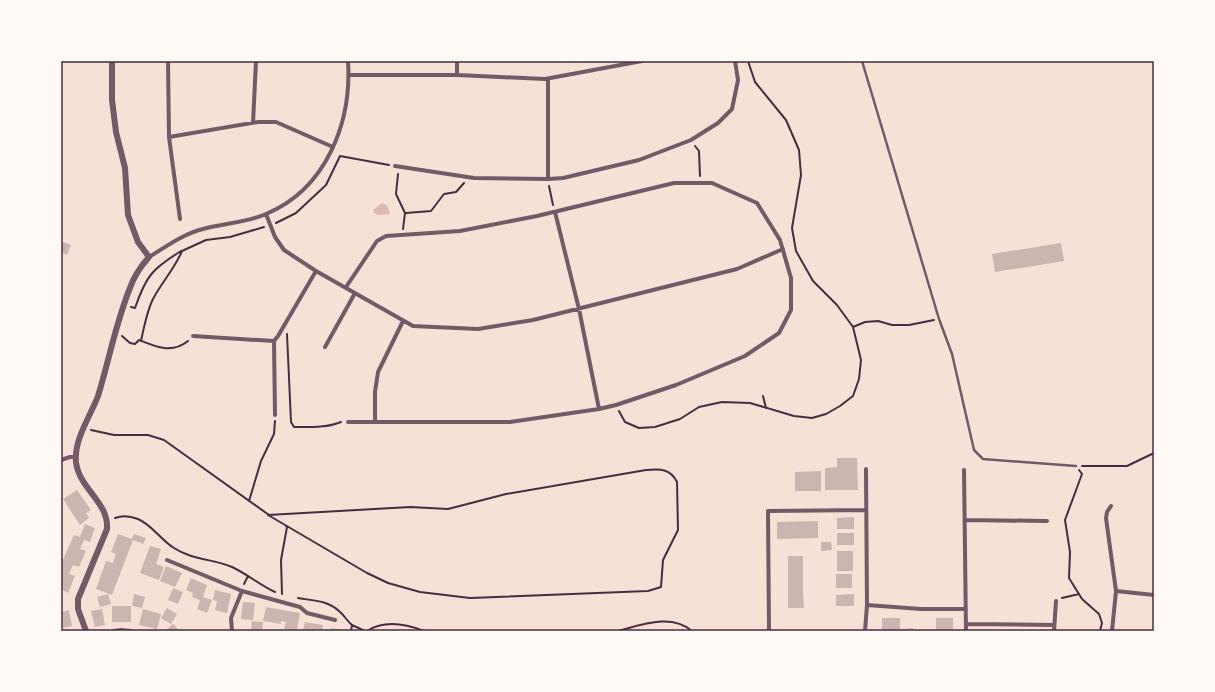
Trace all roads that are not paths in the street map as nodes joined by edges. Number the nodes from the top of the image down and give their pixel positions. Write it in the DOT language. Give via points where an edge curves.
graph roads {
  1 [pos="112,61"];
  2 [pos="168,61"];
  3 [pos="256,61"];
  4 [pos="348,61"];
  5 [pos="458,61"];
  6 [pos="642,61"];
  7 [pos="735,61"];
  8 [pos="862,61"];
  9 [pos="349,75"];
  10 [pos="457,76"];
  11 [pos="548,79"];
  12 [pos="253,123"];
  13 [pos="169,137"];
  14 [pos="333,147"];
  15 [pos="395,166"];
  16 [pos="548,178"];
  17 [pos="555,212"];
  18 [pos="266,214"];
  19 [pos="180,219"];
  20 [pos="783,248"];
  21 [pos="149,257"];
  22 [pos="316,271"];
  23 [pos="346,287"];
  24 [pos="355,293"];
  25 [pos="579,310"];
  26 [pos="403,320"];
  27 [pos="194,336"];
  28 [pos="274,340"];
  29 [pos="325,347"];
  30 [pos="599,409"];
  31 [pos="275,415"];
  32 [pos="375,421"];
  33 [pos="348,422"];
  34 [pos="76,457"];
  35 [pos="61,460"];
  36 [pos="1076,466"];
  37 [pos="866,469"];
  38 [pos="964,470"];
  39 [pos="1111,506"];
  40 [pos="866,510"];
  41 [pos="965,520"];
  42 [pos="1047,521"];
  43 [pos="167,560"];
  44 [pos="242,591"];
  45 [pos="1116,591"];
  46 [pos="1154,595"];
  47 [pos="1056,601"];
  48 [pos="867,605"];
  49 [pos="966,609"];
  50 [pos="335,620"];
  51 [pos="966,624"];
  52 [pos="1054,625"];
  53 [pos="85,631"];
  54 [pos="113,631"];
  55 [pos="131,631"];
  56 [pos="232,631"];
  57 [pos="769,631"];
  58 [pos="865,631"];
  59 [pos="966,631"];
  60 [pos="1054,631"];
  61 [pos="1112,631"];
  1 -- 21 [label="street" via="112,100 116,132 125,168 128,215 138,242"];
  2 -- 13 [label="street"];
  3 -- 12 [label="street"];
  4 -- 9 [label="street"];
  5 -- 10 [label="street"];
  6 -- 11 [label="street"];
  7 -- 16 [label="street" via="738,80 732,108 718,123 692,140 639,160 563,178"];
  8 -- 36 [label="lane" via="939,320 952,354 974,450 983,459"];
  9 -- 10 [label="street"];
  9 -- 14 [label="street" via="344,118"];
  10 -- 11 [label="street"];
  11 -- 16 [label="street"];
  12 -- 13 [label="street"];
  12 -- 14 [label="street" via="276,122"];
  13 -- 19 [label="street"];
  14 -- 18 [label="street" via="311,184 287,204"];
  15 -- 16 [label="street" via="474,178"];
  17 -- 20 [label="street" via="674,183 712,183 756,203"];
  17 -- 23 [label="street" via="460,231 386,236 377,241"];
  17 -- 25 [label="street"];
  18 -- 21 [label="street" via="252,220 204,228 185,235"];
  18 -- 22 [label="street" via="275,237 284,250"];
  20 -- 25 [label="street" via="737,268"];
  20 -- 30 [label="street" via="791,278 791,310 779,333 745,356 676,385"];
  21 -- 34 [label="street" via="130,287 97,397 80,437"];
  22 -- 23 [label="street"];
  22 -- 28 [label="street" via="296,302 282,331"];
  23 -- 24 [label="street"];
  24 -- 26 [label="street"];
  24 -- 29 [label="street"];
  25 -- 26 [label="street" via="478,329 413,326"];
  25 -- 30 [label="street"];
  26 -- 32 [label="street" via="378,372"];
  27 -- 28 [label="street"];
  28 -- 31 [label="street"];
  30 -- 32 [label="street" via="510,422"];
  32 -- 33 [label="street"];
  34 -- 35 [label="street" via="70,456"];
  34 -- 53 [label="street" via="79,474 108,520 107,530 78,599 78,609"];
  37 -- 40 [label="street"];
  38 -- 41 [label="street"];
  39 -- 45 [label="street" via="1106,518"];
  40 -- 48 [label="street"];
  40 -- 57 [label="street" via="768,511"];
  41 -- 42 [label="street"];
  41 -- 49 [label="street"];
  43 -- 44 [label="street"];
  44 -- 50 [label="street"];
  44 -- 56 [label="street" via="231,618"];
  45 -- 46 [label="street"];
  45 -- 61 [label="street"];
  47 -- 52 [label="street"];
  48 -- 49 [label="street"];
  48 -- 58 [label="street"];
  49 -- 51 [label="street"];
  51 -- 52 [label="street"];
  51 -- 59 [label="street"];
  52 -- 60 [label="street"];
  54 -- 55 [label="street"];
}
